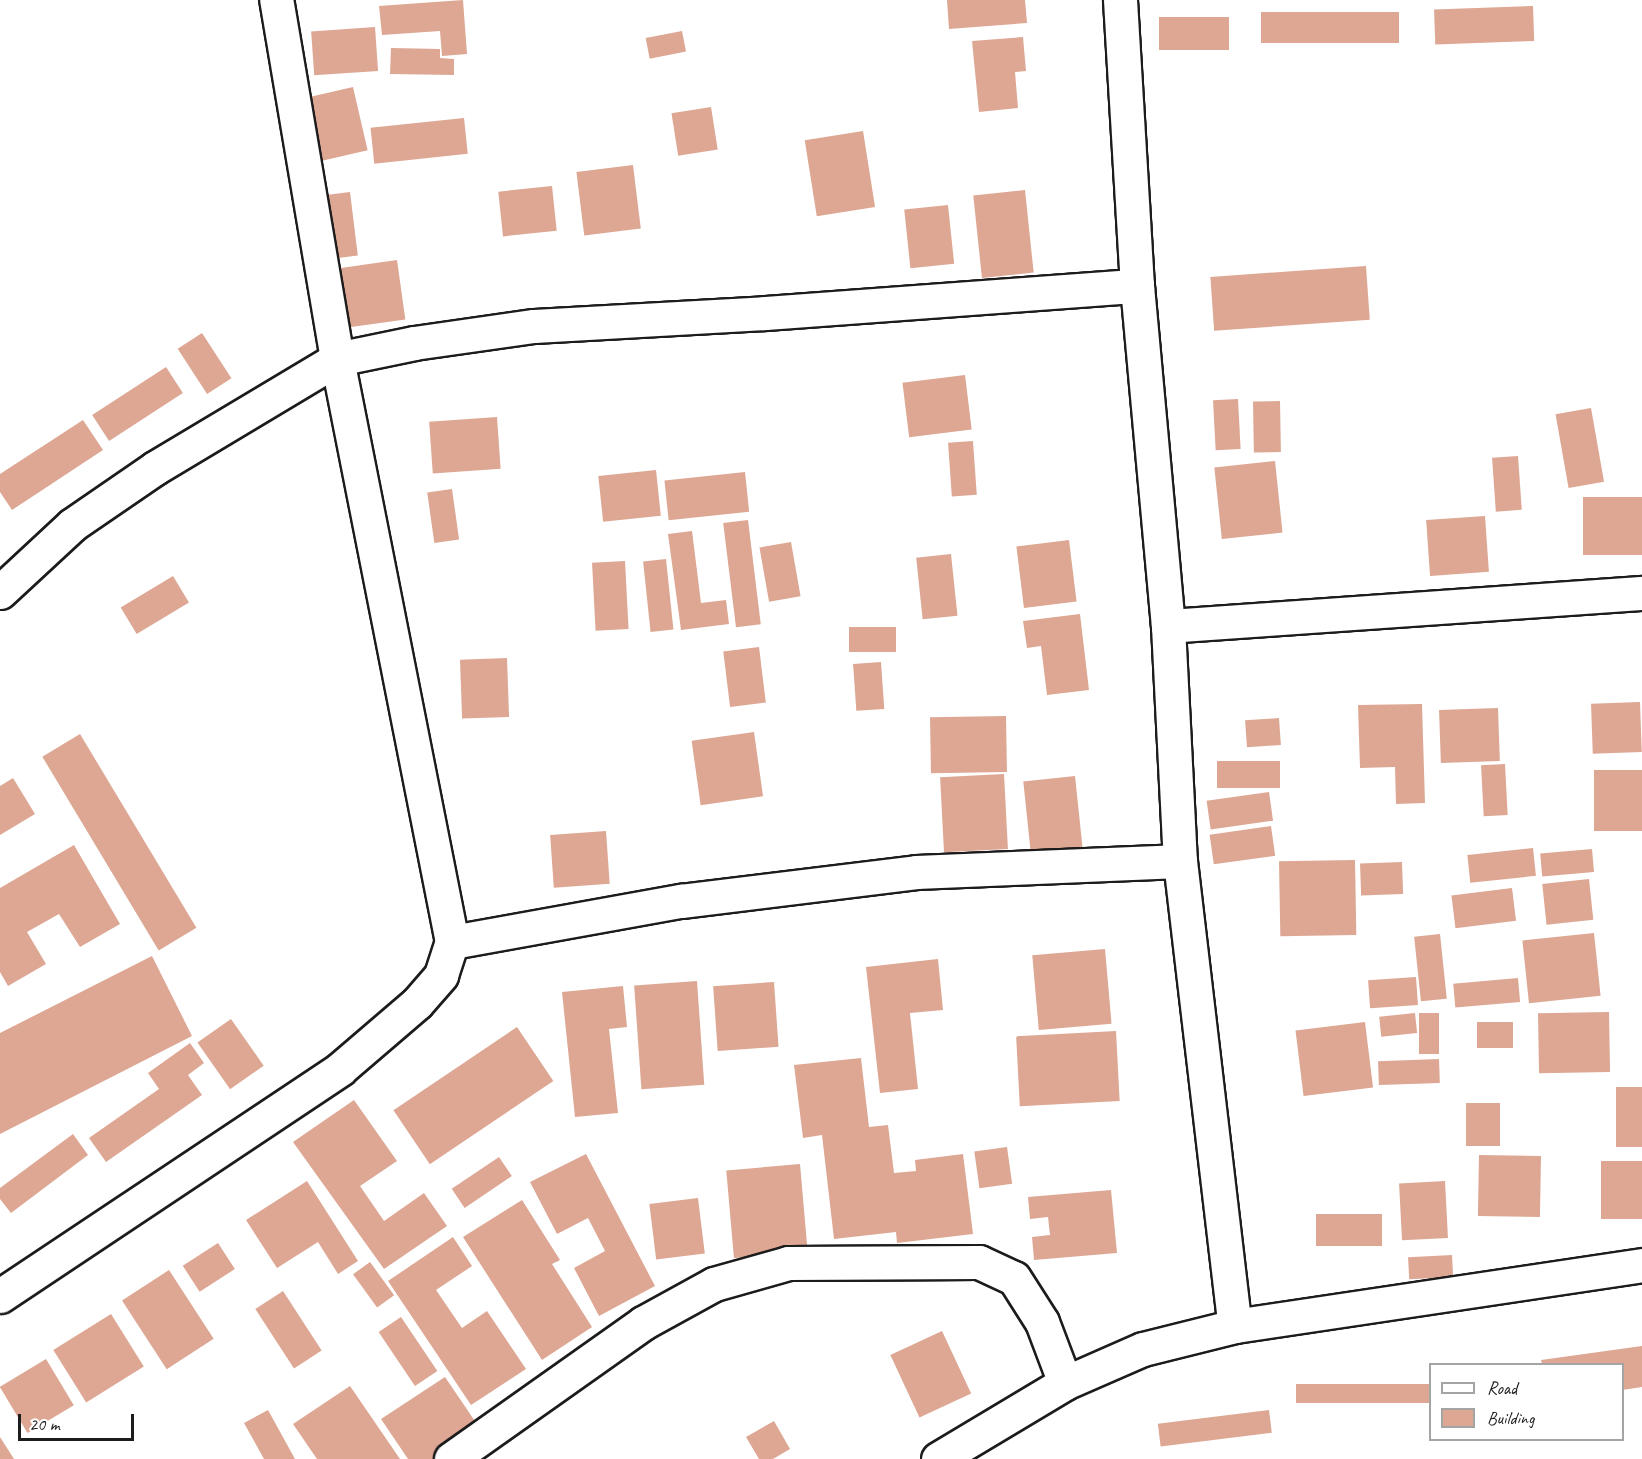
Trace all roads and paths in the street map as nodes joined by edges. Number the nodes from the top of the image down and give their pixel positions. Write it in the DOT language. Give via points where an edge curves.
graph roads {
  1 [pos="276,0"];
  2 [pos="1120,0"];
  3 [pos="1137,286"];
  4 [pos="337,359"];
  5 [pos="0,592"];
  6 [pos="1642,593"];
  7 [pos="1168,626"];
  8 [pos="1180,861"];
  9 [pos="452,942"];
  10 [pos="1642,1265"];
  11 [pos="0,1296"];
  12 [pos="1234,1326"];
  13 [pos="1065,1383"];
  14 [pos="451,1459"];
  15 [pos="938,1459"];
  1 -- 4 [label="street"];
  2 -- 3 [label="street"];
  3 -- 4 [label="street" via="765,314 534,326 414,343"];
  3 -- 7 [label="street"];
  4 -- 5 [label="street" via="155,468 72,525"];
  4 -- 9 [label="street"];
  6 -- 7 [label="street"];
  7 -- 8 [label="street"];
  8 -- 9 [label="street" via="916,872 681,901"];
  8 -- 12 [label="street"];
  9 -- 11 [label="street" via="441,975 417,1002 340,1069"];
  10 -- 12 [label="street"];
  12 -- 13 [label="street" via="1143,1348"];
  13 -- 14 [label="street" via="1041,1323 1014,1278 979,1262 788,1263 714,1284 643,1323"];
  13 -- 15 [label="street"];
}
